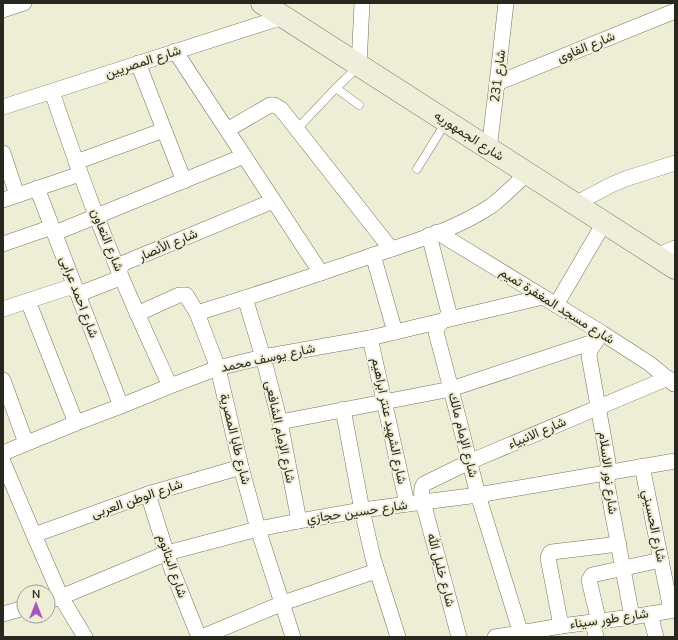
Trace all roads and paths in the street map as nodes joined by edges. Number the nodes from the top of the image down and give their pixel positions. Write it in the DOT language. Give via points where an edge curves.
graph roads {
  1 [pos="24,3"];
  2 [pos="262,3"];
  3 [pos="362,3"];
  4 [pos="506,3"];
  5 [pos="3,10"];
  6 [pos="675,12"];
  7 [pos="284,17"];
  8 [pos="175,51"];
  9 [pos="138,63"];
  10 [pos="359,66"];
  11 [pos="498,83"];
  12 [pos="336,88"];
  13 [pos="52,92"];
  14 [pos="359,105"];
  15 [pos="3,107"];
  16 [pos="447,122"];
  17 [pos="297,129"];
  18 [pos="164,130"];
  19 [pos="227,130"];
  20 [pos="488,149"];
  21 [pos="3,153"];
  22 [pos="244,156"];
  23 [pos="675,163"];
  24 [pos="78,168"];
  25 [pos="417,169"];
  26 [pos="527,173"];
  27 [pos="184,181"];
  28 [pos="37,188"];
  29 [pos="10,198"];
  30 [pos="274,201"];
  31 [pos="575,204"];
  32 [pos="96,216"];
  33 [pos="604,222"];
  34 [pos="53,230"];
  35 [pos="433,234"];
  36 [pos="3,244"];
  37 [pos="391,249"];
  38 [pos="666,252"];
  39 [pos="373,255"];
  40 [pos="675,268"];
  41 [pos="120,272"];
  42 [pos="321,273"];
  43 [pos="76,290"];
  44 [pos="246,298"];
  45 [pos="28,301"];
  46 [pos="549,301"];
  47 [pos="3,309"];
  48 [pos="197,313"];
  49 [pos="137,314"];
  50 [pos="443,321"];
  51 [pos="395,332"];
  52 [pos="599,337"];
  53 [pos="370,338"];
  54 [pos="263,357"];
  55 [pos="218,368"];
  56 [pos="3,380"];
  57 [pos="672,381"];
  58 [pos="170,386"];
  59 [pos="451,388"];
  60 [pos="385,402"];
  61 [pos="121,406"];
  62 [pos="598,407"];
  63 [pos="343,409"];
  64 [pos="76,422"];
  65 [pos="280,422"];
  66 [pos="26,443"];
  67 [pos="3,453"];
  68 [pos="675,461"];
  69 [pos="3,462"];
  70 [pos="469,462"];
  71 [pos="642,466"];
  72 [pos="241,467"];
  73 [pos="608,473"];
  74 [pos="148,494"];
  75 [pos="478,495"];
  76 [pos="423,502"];
  77 [pos="407,504"];
  78 [pos="362,510"];
  79 [pos="299,520"];
  80 [pos="258,529"];
  81 [pos="34,535"];
  82 [pos="619,544"];
  83 [pos="167,553"];
  84 [pos="661,560"];
  85 [pos="623,568"];
  86 [pos="376,571"];
  87 [pos="49,584"];
  88 [pos="56,598"];
  89 [pos="56,601"];
  90 [pos="283,603"];
  91 [pos="16,610"];
  92 [pos="673,610"];
  93 [pos="3,614"];
  94 [pos="650,614"];
  95 [pos="632,617"];
  96 [pos="596,622"];
  97 [pos="561,626"];
  98 [pos="521,635"];
  99 [pos="85,637"];
  100 [pos="199,637"];
  101 [pos="202,637"];
  102 [pos="293,637"];
  103 [pos="398,637"];
  104 [pos="459,637"];
  105 [pos="495,637"];
  106 [pos="596,637"];
  107 [pos="656,637"];
  1 -- 5 [label="street"];
  2 -- 7 [label="main road, شارع الجمهوريه"];
  3 -- 10 [label="street"];
  4 -- 11 [label="street, شارع 231"];
  6 -- 11 [label="street, شارع الفاوى"];
  7 -- 8 [label="street, شارع المصريين"];
  7 -- 10 [label="main road, شارع الجمهوريه"];
  8 -- 9 [label="street, شارع المصريين"];
  8 -- 19 [label="street"];
  9 -- 13 [label="street, شارع المصريين"];
  9 -- 18 [label="street"];
  10 -- 12 [label="lane"];
  10 -- 16 [label="main road, شارع الجمهوريه"];
  11 -- 20 [label="street, شارع 231"];
  12 -- 14 [label="lane"];
  12 -- 17 [label="lane"];
  13 -- 15 [label="street, شارع المصريين"];
  13 -- 24 [label="street, شارع التعاون"];
  16 -- 20 [label="main road, شارع الجمهوريه"];
  16 -- 25 [label="lane"];
  17 -- 19 [label="street" via="281,109 270,105"];
  17 -- 37 [label="street"];
  18 -- 24 [label="street"];
  18 -- 27 [label="street"];
  19 -- 22 [label="street"];
  20 -- 26 [label="main road, شارع الجمهوريه"];
  21 -- 29 [label="street"];
  22 -- 27 [label="street"];
  22 -- 30 [label="street"];
  23 -- 31 [label="street" via="611,184"];
  24 -- 28 [label="street"];
  24 -- 32 [label="street, شارع التعاون"];
  26 -- 31 [label="main road, شارع الجمهوريه"];
  26 -- 35 [label="street" via="490,206 453,227"];
  27 -- 32 [label="street"];
  28 -- 29 [label="street"];
  28 -- 34 [label="street, شارع احمد عرابى"];
  30 -- 41 [label="street, شارع الأنصار" via="124,263"];
  30 -- 42 [label="street"];
  31 -- 33 [label="main road, شارع الجمهوريه"];
  32 -- 34 [label="street"];
  32 -- 41 [label="street, شارع التعاون"];
  33 -- 38 [label="main road, شارع الجمهوريه"];
  33 -- 46 [label="street"];
  34 -- 36 [label="street"];
  34 -- 43 [label="street, شارع احمد عرابى"];
  35 -- 37 [label="street"];
  35 -- 46 [label="street, شارع مسجد المغفرة تميم"];
  35 -- 50 [label="street, شارع الإمام مالك" via="449,313"];
  37 -- 39 [label="street"];
  38 -- 40 [label="main road, شارع الجمهوريه"];
  39 -- 42 [label="street"];
  39 -- 51 [label="street"];
  41 -- 43 [label="street, شارع الأنصار" via="115,280 84,292"];
  41 -- 49 [label="street, شارع التعاون"];
  42 -- 44 [label="street"];
  43 -- 45 [label="street, شارع الأنصار" via="67,288"];
  43 -- 61 [label="street, شارع احمد عرابى"];
  44 -- 48 [label="street"];
  44 -- 54 [label="street, شارع الإمام الشافعى"];
  45 -- 47 [label="street, شارع الأنصار"];
  45 -- 64 [label="street"];
  46 -- 50 [label="street, شارع يوسف محمد"];
  46 -- 52 [label="street, شارع مسجد المغفرة تميم"];
  48 -- 49 [label="street, شارع طابا المصرية" via="186,296 179,295"];
  48 -- 55 [label="street, شارع طابا المصرية"];
  49 -- 58 [label="street, شارع التعاون"];
  50 -- 51 [label="street, شارع يوسف محمد"];
  50 -- 59 [label="street, شارع الإمام مالك" via="436,332"];
  51 -- 53 [label="street, شارع يوسف محمد"];
  52 -- 57 [label="street, شارع مسجد المغفرة تميم" via="650,364"];
  52 -- 59 [label="street"];
  52 -- 62 [label="street, شارع نور الاسلام" via="589,352"];
  53 -- 54 [label="street, شارع يوسف محمد"];
  53 -- 60 [label="street, شارع الشهيد عنتر ابراهيم"];
  54 -- 55 [label="street, شارع يوسف محمد"];
  54 -- 65 [label="street, شارع الإمام الشافعى"];
  55 -- 58 [label="street, شارع يوسف محمد"];
  55 -- 72 [label="street, شارع طابا المصرية"];
  56 -- 66 [label="street"];
  57 -- 62 [label="street, شارع الانبياء"];
  58 -- 61 [label="street, شارع يوسف محمد"];
  59 -- 60 [label="street"];
  59 -- 70 [label="street, شارع الإمام مالك"];
  60 -- 63 [label="street"];
  60 -- 77 [label="street, شارع الشهيد عنتر ابراهيم"];
  61 -- 64 [label="street, شارع يوسف محمد"];
  62 -- 70 [label="street, شارع الانبياء"];
  62 -- 73 [label="street, شارع نور الاسلام"];
  63 -- 65 [label="street"];
  63 -- 78 [label="street"];
  64 -- 66 [label="street, شارع يوسف محمد"];
  65 -- 79 [label="street, شارع الإمام الشافعى"];
  66 -- 67 [label="street, شارع يوسف محمد"];
  68 -- 71 [label="street, شارع حسين حجازي"];
  69 -- 81 [label="street"];
  70 -- 75 [label="street, شارع الإمام مالك"];
  70 -- 76 [label="street, شارع الانبياء" via="424,484 421,492"];
  71 -- 73 [label="street, شارع حسين حجازي"];
  71 -- 84 [label="street, شارع الحسيني"];
  72 -- 74 [label="street, شارع الوطن العربى"];
  72 -- 80 [label="street, شارع طابا المصرية"];
  73 -- 75 [label="street, شارع حسين حجازي"];
  73 -- 82 [label="street, شارع نور الاسلام" via="606,484"];
  74 -- 81 [label="street, شارع الوطن العربى"];
  74 -- 83 [label="street, شارع البتانوم"];
  75 -- 76 [label="street, شارع حسين حجازي"];
  75 -- 98 [label="street, شارع الإمام مالك"];
  76 -- 77 [label="street, شارع حسين حجازي"];
  76 -- 104 [label="street, شارع خليل الله"];
  77 -- 78 [label="street, شارع حسين حجازي"];
  78 -- 79 [label="street, شارع حسين حجازي"];
  78 -- 86 [label="street"];
  79 -- 80 [label="street, شارع حسين حجازي"];
  80 -- 83 [label="street, شارع حسين حجازي"];
  80 -- 90 [label="street, شارع طابا المصرية"];
  81 -- 87 [label="street"];
  82 -- 85 [label="street, شارع نور الاسلام"];
  82 -- 97 [label="street" via="550,553 548,558"];
  83 -- 88 [label="street, شارع حسين حجازي"];
  83 -- 100 [label="street, شارع البتانوم"];
  84 -- 85 [label="street"];
  84 -- 92 [label="street, شارع الحسيني"];
  85 -- 95 [label="street, شارع نور الاسلام"];
  85 -- 96 [label="street" via="592,575 589,580 597,614"];
  86 -- 90 [label="street"];
  86 -- 103 [label="street"];
  89 -- 99 [label="street"];
  90 -- 101 [label="street"];
  90 -- 102 [label="street, شارع طابا المصرية"];
  91 -- 93 [label="street"];
  92 -- 94 [label="street, شارع طور سيناء"];
  94 -- 95 [label="street, شارع طور سيناء"];
  94 -- 107 [label="street"];
  95 -- 96 [label="street, شارع طور سيناء"];
  96 -- 97 [label="street, شارع طور سيناء"];
  96 -- 106 [label="street"];
  97 -- 98 [label="street, شارع طور سيناء"];
  98 -- 105 [label="street, شارع طور سيناء"];
}
